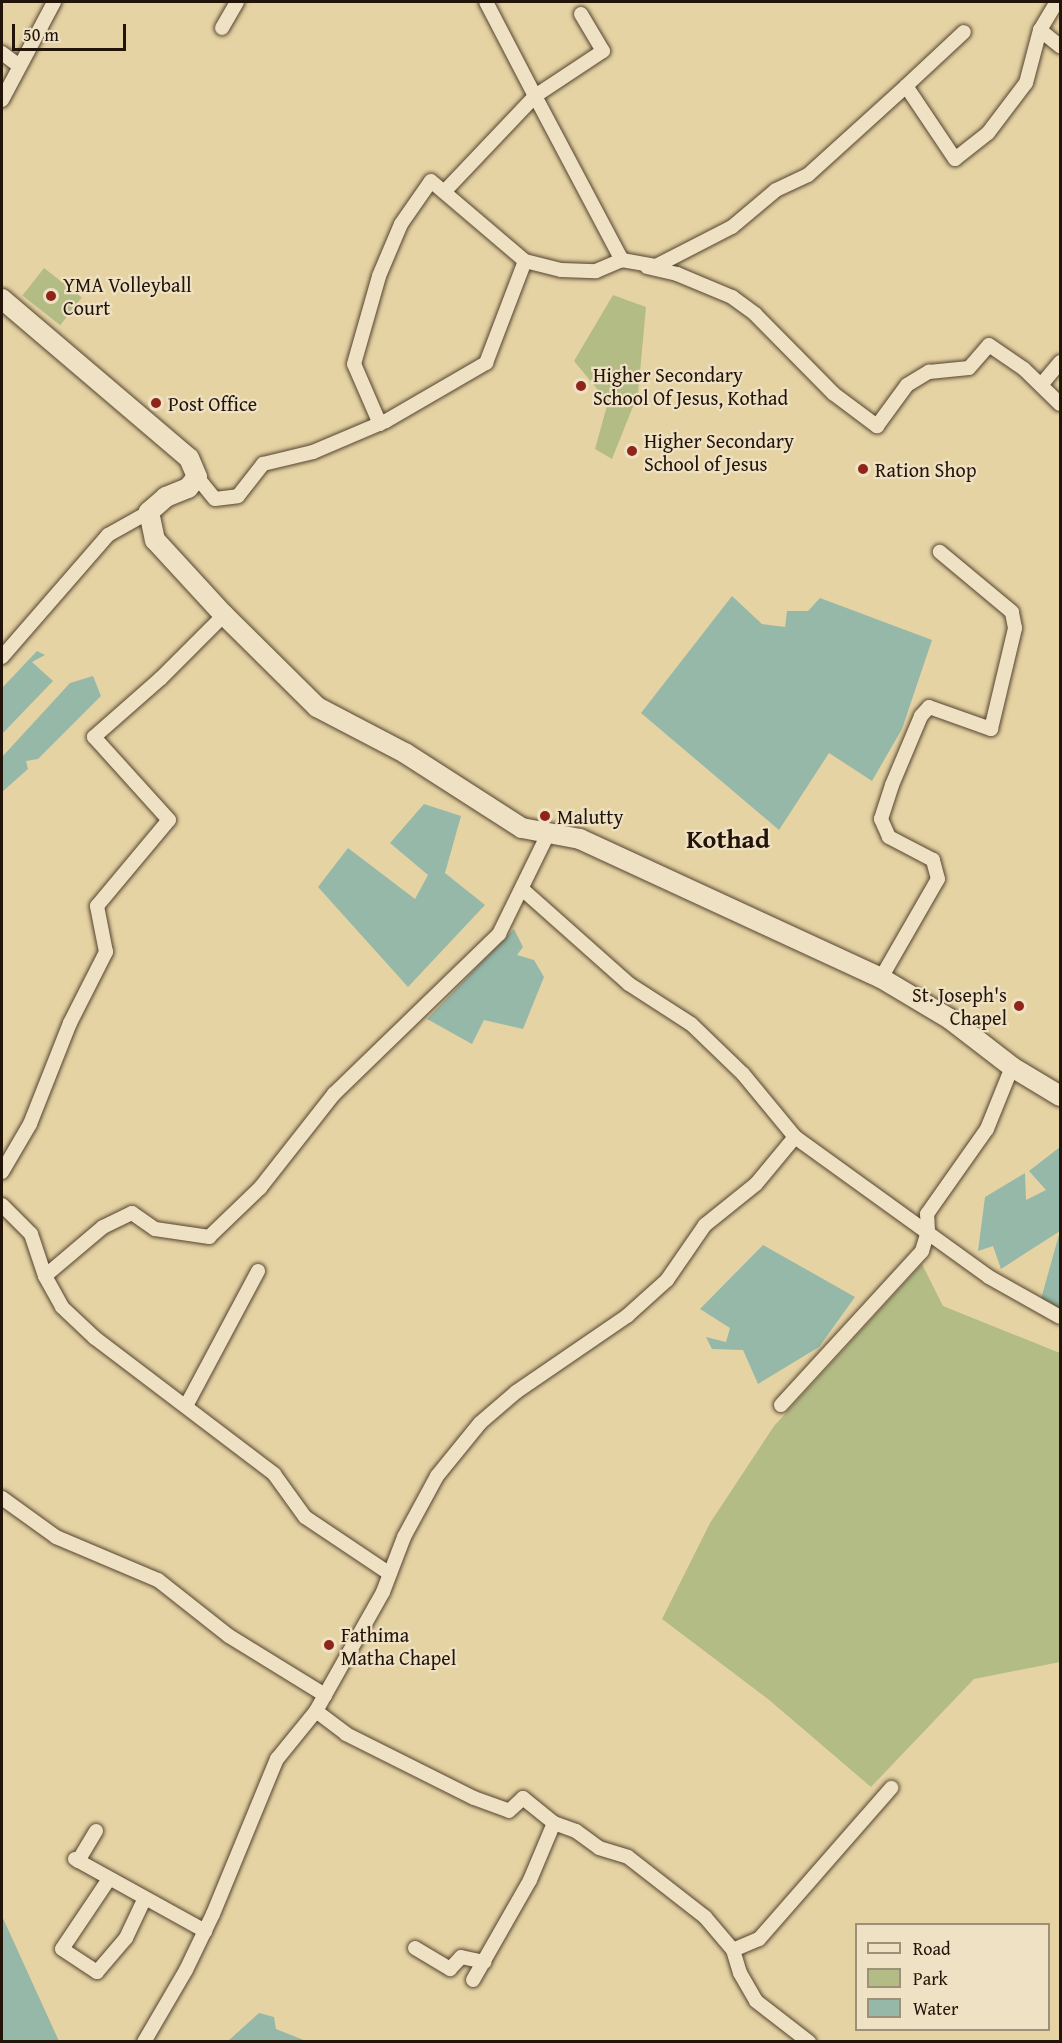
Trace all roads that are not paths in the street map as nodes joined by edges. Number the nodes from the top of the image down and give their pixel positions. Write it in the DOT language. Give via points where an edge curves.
graph roads {
  1 [pos="54,2"];
  2 [pos="237,2"];
  3 [pos="486,2"];
  4 [pos="1057,2"];
  5 [pos="581,14"];
  6 [pos="222,28"];
  7 [pos="1040,30"];
  8 [pos="964,32"];
  9 [pos="1060,46"];
  10 [pos="2,53"];
  11 [pos="19,66"];
  12 [pos="906,86"];
  13 [pos="534,96"];
  14 [pos="2,100"];
  15 [pos="444,192"];
  16 [pos="622,260"];
  17 [pos="525,261"];
  18 [pos="647,267"];
  19 [pos="2,299"];
  20 [pos="1060,362"];
  21 [pos="1041,385"];
  22 [pos="1060,404"];
  23 [pos="380,424"];
  24 [pos="197,477"];
  25 [pos="149,512"];
  26 [pos="940,552"];
  27 [pos="224,615"];
  28 [pos="2,657"];
  29 [pos="548,834"];
  30 [pos="522,889"];
  31 [pos="881,978"];
  32 [pos="1012,1067"];
  33 [pos="1060,1096"];
  34 [pos="795,1137"];
  35 [pos="2,1172"];
  36 [pos="2,1205"];
  37 [pos="928,1231"];
  38 [pos="258,1271"];
  39 [pos="45,1276"];
  40 [pos="1060,1317"];
  41 [pos="781,1405"];
  42 [pos="186,1406"];
  43 [pos="2,1498"];
  44 [pos="390,1574"];
  45 [pos="324,1695"];
  46 [pos="316,1711"];
  47 [pos="891,1788"];
  48 [pos="554,1823"];
  49 [pos="96,1831"];
  50 [pos="109,1879"];
  51 [pos="144,1900"];
  52 [pos="205,1931"];
  53 [pos="415,1948"];
  54 [pos="733,1950"];
  55 [pos="484,1962"];
  56 [pos="473,1980"];
  57 [pos="144,2042"];
  58 [pos="809,2042"];
  1 -- 11 [label="street"];
  2 -- 6 [label="street"];
  3 -- 13 [label="street"];
  4 -- 7 [label="street"];
  5 -- 13 [label="street" via="603,51"];
  7 -- 9 [label="street"];
  7 -- 12 [label="street" via="1026,83 988,133 955,159"];
  8 -- 12 [label="street"];
  10 -- 11 [label="street"];
  11 -- 14 [label="street"];
  12 -- 18 [label="street" via="808,175 776,190 732,227"];
  13 -- 15 [label="street"];
  13 -- 16 [label="street"];
  15 -- 17 [label="street"];
  15 -- 23 [label="street" via="431,181 401,224 379,276 354,364"];
  16 -- 17 [label="street" via="596,271 561,270"];
  16 -- 18 [label="street"];
  17 -- 23 [label="street" via="486,363"];
  18 -- 21 [label="street" via="677,274 732,297 755,314 834,394 877,426 907,385 928,372 969,368 989,345"];
  19 -- 24 [label="main road" via="189,458"];
  20 -- 21 [label="street"];
  21 -- 22 [label="street"];
  23 -- 24 [label="street" via="313,452 263,464 238,496 215,499"];
  24 -- 25 [label="main road" via="188,488 166,496"];
  25 -- 27 [label="main road" via="155,540"];
  25 -- 28 [label="street" via="108,535"];
  26 -- 31 [label="street" via="1012,612 1015,628 991,729 929,707 921,716 892,785 881,819 890,837 933,861 938,879"];
  27 -- 29 [label="main road" via="317,707 405,753 522,828"];
  27 -- 35 [label="street" via="94,737 169,820 97,906 106,952 66,1032 30,1124"];
  29 -- 30 [label="street"];
  29 -- 31 [label="main road" via="580,839"];
  30 -- 34 [label="street" via="629,984 691,1024 743,1074"];
  30 -- 39 [label="street" via="499,934 333,1094 261,1188 209,1237 155,1229 132,1213 104,1227"];
  31 -- 32 [label="main road" via="950,1019"];
  32 -- 33 [label="main road"];
  32 -- 37 [label="street" via="987,1129 927,1214"];
  34 -- 37 [label="street"];
  34 -- 44 [label="street" via="756,1184 705,1225 667,1280 627,1316 516,1392 480,1423 437,1476 404,1537"];
  36 -- 39 [label="street" via="32,1234"];
  37 -- 40 [label="street" via="989,1277"];
  37 -- 41 [label="street" via="922,1251"];
  38 -- 42 [label="street"];
  39 -- 42 [label="street" via="62,1307 94,1338"];
  42 -- 44 [label="street" via="206,1426 274,1473 305,1517"];
  43 -- 45 [label="street" via="56,1537 158,1580 229,1636"];
  44 -- 45 [label="street"];
  45 -- 46 [label="street"];
  46 -- 48 [label="street" via="346,1734 474,1798 509,1811 523,1798"];
  46 -- 52 [label="street" via="277,1759"];
  47 -- 54 [label="street" via="759,1939"];
  48 -- 54 [label="street" via="576,1831 599,1848 628,1857 705,1917"];
  48 -- 55 [label="street" via="530,1880"];
  49 -- 50 [label="street" via="76,1860"];
  50 -- 51 [label="street"];
  50 -- 51 [label="street" via="62,1949 97,1972 126,1938"];
  51 -- 52 [label="street"];
  52 -- 57 [label="street"];
  53 -- 55 [label="street" via="450,1969 461,1957"];
  54 -- 58 [label="street" via="740,1973 756,2001"];
  55 -- 56 [label="street"];
}
